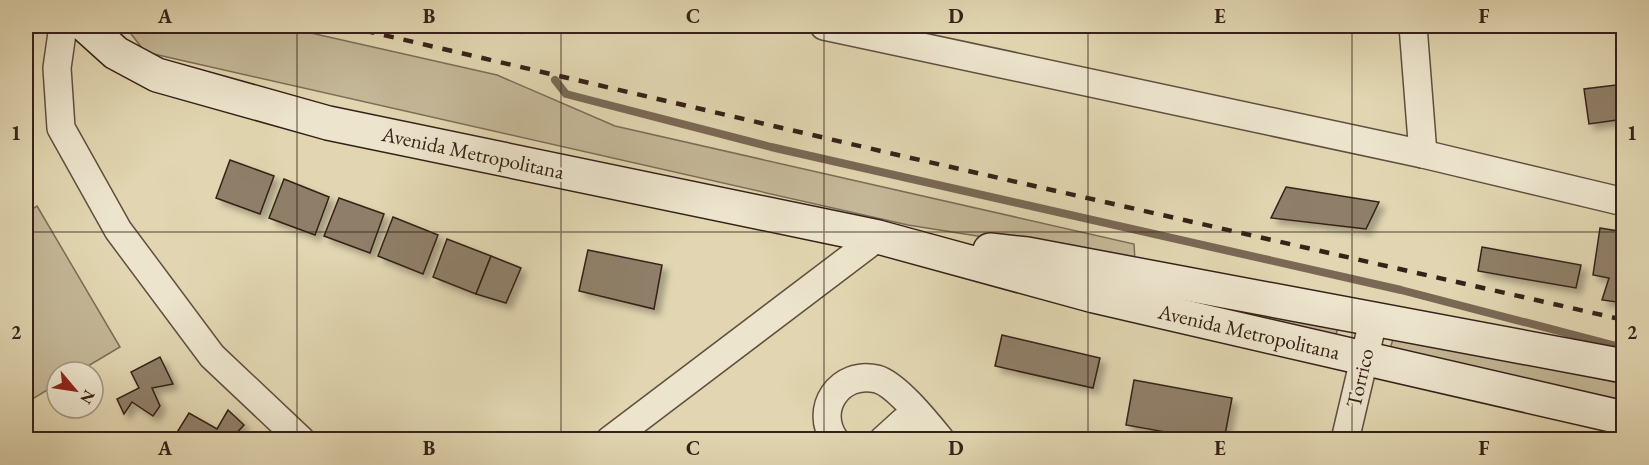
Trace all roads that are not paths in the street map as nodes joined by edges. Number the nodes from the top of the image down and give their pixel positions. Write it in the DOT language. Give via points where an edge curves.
graph roads {
  1 [pos="63,26"];
  2 [pos="86,26"];
  3 [pos="824,26"];
  4 [pos="1413,26"];
  5 [pos="1423,154"];
  6 [pos="1623,202"];
  7 [pos="878,237"];
  8 [pos="1374,317"];
  9 [pos="1364,360"];
  10 [pos="1623,366"];
  11 [pos="921,418"];
  12 [pos="1623,418"];
  13 [pos="301,440"];
  14 [pos="610,440"];
  15 [pos="835,440"];
  16 [pos="883,440"];
  17 [pos="941,440"];
  18 [pos="1345,440"];
  1 -- 13 [label="street" via="57,68 61,128 118,230 212,356"];
  2 -- 7 [label="street, Avenida Metropolitana" via="116,53 157,75 328,123"];
  3 -- 5 [label="street"];
  4 -- 5 [label="street"];
  5 -- 6 [label="street"];
  7 -- 8 [label="street, Avenida Metropolitana" via="1027,254"];
  7 -- 9 [label="street, Avenida Metropolitana" via="1094,296"];
  7 -- 14 [label="street"];
  8 -- 9 [label="street, Torrico"];
  8 -- 10 [label="street, Avenida Metropolitana"];
  9 -- 12 [label="street, Avenida Metropolitana"];
  9 -- 18 [label="street, Torrico"];
  11 -- 15 [label="street" via="893,388 877,379 851,379 833,394 825,413 826,426"];
  11 -- 16 [label="street" via="904,421"];
  11 -- 17 [label="street"];
}
